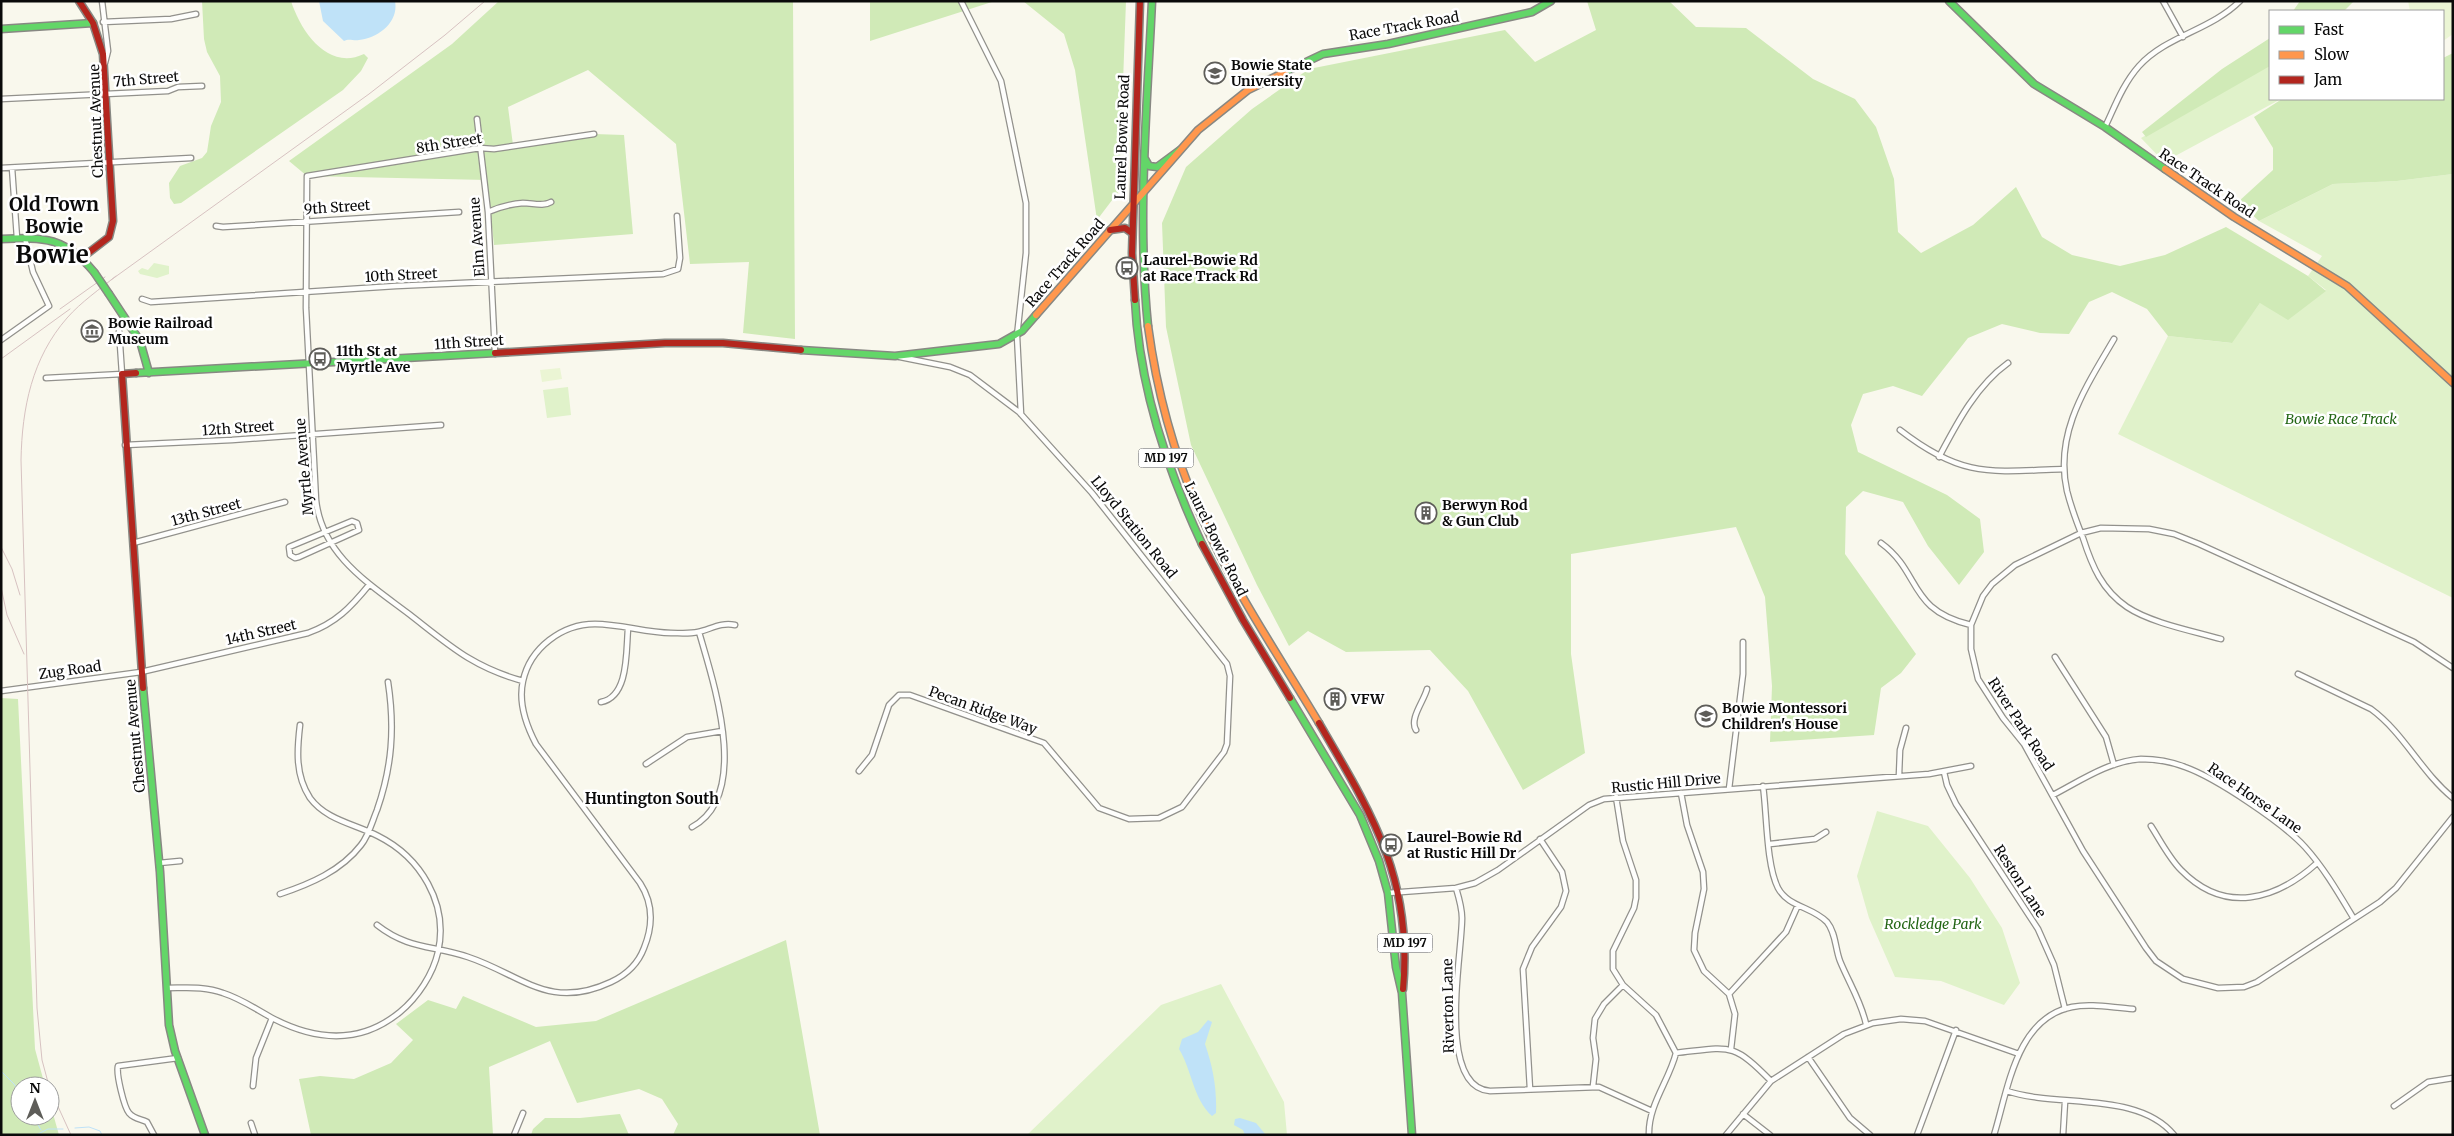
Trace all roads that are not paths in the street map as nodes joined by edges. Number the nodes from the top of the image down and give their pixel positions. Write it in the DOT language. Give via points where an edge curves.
graph roads {
  1 [pos="79,1"];
  2 [pos="102,1"];
  3 [pos="961,1"];
  4 [pos="1140,1"];
  5 [pos="1152,1"];
  6 [pos="1551,1"];
  7 [pos="1949,1"];
  8 [pos="2163,1"];
  9 [pos="2240,1"];
  10 [pos="196,14"];
  11 [pos="103,22"];
  12 [pos="94,23"];
  13 [pos="1,29"];
  14 [pos="2183,37"];
  15 [pos="104,66"];
  16 [pos="202,86"];
  17 [pos="106,94"];
  18 [pos="1,99"];
  19 [pos="477,119"];
  20 [pos="2105,127"];
  21 [pos="594,134"];
  22 [pos="480,148"];
  23 [pos="1180,150"];
  24 [pos="191,158"];
  25 [pos="1145,160"];
  26 [pos="110,162"];
  27 [pos="1,168"];
  28 [pos="12,168"];
  29 [pos="307,176"];
  30 [pos="1144,191"];
  31 [pos="552,202"];
  32 [pos="1132,204"];
  33 [pos="459,212"];
  34 [pos="488,212"];
  35 [pos="677,216"];
  36 [pos="306,222"];
  37 [pos="216,226"];
  38 [pos="1110,230"];
  39 [pos="1132,233"];
  40 [pos="17,238"];
  41 [pos="25,238"];
  42 [pos="1,239"];
  43 [pos="83,257"];
  44 [pos="492,283"];
  45 [pos="306,293"];
  46 [pos="142,299"];
  47 [pos="119,330"];
  48 [pos="1017,336"];
  49 [pos="2114,339"];
  50 [pos="1,340"];
  51 [pos="495,353"];
  52 [pos="894,356"];
  53 [pos="2008,363"];
  54 [pos="308,364"];
  55 [pos="149,372"];
  56 [pos="122,374"];
  57 [pos="46,378"];
  58 [pos="2453,383"];
  59 [pos="1020,413"];
  60 [pos="441,425"];
  61 [pos="1900,430"];
  62 [pos="312,434"];
  63 [pos="125,445"];
  64 [pos="1940,457"];
  65 [pos="2064,469"];
  66 [pos="285,502"];
  67 [pos="325,532"];
  68 [pos="2081,532"];
  69 [pos="1881,542"];
  70 [pos="133,543"];
  71 [pos="331,544"];
  72 [pos="369,585"];
  73 [pos="735,625"];
  74 [pos="1971,625"];
  75 [pos="628,629"];
  76 [pos="698,632"];
  77 [pos="2221,639"];
  78 [pos="1743,642"];
  79 [pos="2056,657"];
  80 [pos="2453,668"];
  81 [pos="141,672"];
  82 [pos="2298,674"];
  83 [pos="523,681"];
  84 [pos="388,682"];
  85 [pos="1427,689"];
  86 [pos="1,691"];
  87 [pos="601,702"];
  88 [pos="300,725"];
  89 [pos="1906,728"];
  90 [pos="1416,730"];
  91 [pos="722,731"];
  92 [pos="646,764"];
  93 [pos="2114,765"];
  94 [pos="1971,766"];
  95 [pos="860,771"];
  96 [pos="1944,772"];
  97 [pos="1899,775"];
  98 [pos="1763,786"];
  99 [pos="1729,789"];
  100 [pos="1196,791"];
  101 [pos="1682,793"];
  102 [pos="2053,795"];
  103 [pos="1616,797"];
  104 [pos="2453,798"];
  105 [pos="2453,817"];
  106 [pos="2151,826"];
  107 [pos="692,827"];
  108 [pos="369,832"];
  109 [pos="1826,832"];
  110 [pos="1540,839"];
  111 [pos="1770,844"];
  112 [pos="180,861"];
  113 [pos="159,863"];
  114 [pos="2317,863"];
  115 [pos="1456,888"];
  116 [pos="1398,892"];
  117 [pos="1388,893"];
  118 [pos="280,894"];
  119 [pos="1798,906"];
  120 [pos="2354,919"];
  121 [pos="377,924"];
  122 [pos="438,951"];
  123 [pos="1623,985"];
  124 [pos="167,988"];
  125 [pos="1402,993"];
  126 [pos="1729,994"];
  127 [pos="2065,1008"];
  128 [pos="2133,1009"];
  129 [pos="272,1018"];
  130 [pos="1866,1024"];
  131 [pos="1956,1030"];
  132 [pos="1731,1049"];
  133 [pos="1676,1053"];
  134 [pos="2019,1054"];
  135 [pos="1808,1057"];
  136 [pos="178,1058"];
  137 [pos="2453,1078"];
  138 [pos="1771,1081"];
  139 [pos="253,1086"];
  140 [pos="1593,1086"];
  141 [pos="1530,1089"];
  142 [pos="2007,1091"];
  143 [pos="2065,1102"];
  144 [pos="2394,1106"];
  145 [pos="1652,1111"];
  146 [pos="523,1114"];
  147 [pos="1743,1114"];
  148 [pos="251,1124"];
  149 [pos="154,1135"];
  150 [pos="205,1135"];
  151 [pos="255,1135"];
  152 [pos="514,1135"];
  153 [pos="1412,1135"];
  154 [pos="1649,1135"];
  155 [pos="1726,1135"];
  156 [pos="1770,1135"];
  157 [pos="1870,1135"];
  158 [pos="1917,1135"];
  159 [pos="1994,1135"];
  160 [pos="2063,1135"];
  161 [pos="2174,1135"];
  1 -- 12 [label="main road"];
  2 -- 11 [label="street, Chestnut Avenue"];
  3 -- 48 [label="street" via="1001,81 1021,170 1026,203 1026,253"];
  4 -- 32 [label="main road, Laurel Bowie Road / MD 197"];
  5 -- 25 [label="main road, Laurel Bowie Road / MD 197"];
  6 -- 23 [label="main road, Race Track Road" via="1532,12 1380,45 1344,49 1302,62 1248,90 1208,121"];
  7 -- 20 [label="main road, Race Track Road" via="2023,75"];
  8 -- 14 [label="street"];
  9 -- 14 [label="street" via="2215,20"];
  10 -- 11 [label="street" via="171,19"];
  11 -- 15 [label="street, Chestnut Avenue" via="108,52"];
  12 -- 13 [label="main road"];
  12 -- 15 [label="main road"];
  14 -- 20 [label="street" via="2138,67 2121,92"];
  15 -- 17 [label="main road, Chestnut Avenue"];
  16 -- 17 [label="street, 7th Street"];
  17 -- 18 [label="street, 7th Street"];
  17 -- 26 [label="main road, Chestnut Avenue"];
  19 -- 22 [label="street, Elm Avenue"];
  20 -- 58 [label="main road, Race Track Road" via="2234,217 2348,286"];
  21 -- 22 [label="street, 8th Street" via="494,149"];
  22 -- 29 [label="street, 8th Street"];
  22 -- 34 [label="street, Elm Avenue"];
  23 -- 25 [label="main road" via="1157,167 1150,166"];
  23 -- 30 [label="main road, Race Track Road"];
  24 -- 26 [label="street"];
  25 -- 30 [label="main road, Laurel Bowie Road / MD 197"];
  26 -- 28 [label="street"];
  26 -- 43 [label="main road, Chestnut Avenue" via="112,231"];
  27 -- 28 [label="street"];
  28 -- 40 [label="street"];
  29 -- 36 [label="street, Myrtle Avenue"];
  30 -- 32 [label="main road, Race Track Road"];
  30 -- 116 [label="main road, Laurel Bowie Road / MD 197" via="1145,290 1150,345 1160,396 1183,469 1225,565 1371,813 1387,850"];
  31 -- 34 [label="street" via="547,205 523,203"];
  32 -- 38 [label="main road, Race Track Road"];
  32 -- 39 [label="main road, Laurel Bowie Road / MD 197"];
  33 -- 36 [label="street, 9th Street"];
  34 -- 44 [label="street, Elm Avenue"];
  35 -- 44 [label="street, 10th Street" via="678,269 663,274"];
  36 -- 37 [label="street, 9th Street"];
  36 -- 45 [label="street, Myrtle Avenue"];
  38 -- 39 [label="main road" via="1125,228"];
  38 -- 48 [label="main road, Race Track Road"];
  39 -- 117 [label="main road, Laurel Bowie Road / MD 197" via="1141,364 1158,436 1175,485 1217,574 1360,816"];
  40 -- 41 [label="main road"];
  40 -- 42 [label="main road"];
  41 -- 43 [label="main road" via="58,240"];
  41 -- 50 [label="street" via="34,272 49,306"];
  43 -- 55 [label="main road, bridge" via="142,342"];
  44 -- 45 [label="street, 10th Street"];
  44 -- 51 [label="street, Elm Avenue"];
  45 -- 46 [label="street, 10th Street" via="151,302"];
  45 -- 54 [label="street, Myrtle Avenue"];
  47 -- 56 [label="street, Chestnut Avenue"];
  48 -- 52 [label="main road, Race Track Road" via="999,344"];
  48 -- 59 [label="street"];
  49 -- 65 [label="street" via="2077,401 2065,443"];
  51 -- 52 [label="main road, 11th Street" via="692,342"];
  51 -- 54 [label="main road, 11th Street"];
  52 -- 59 [label="street, Lloyd Station Road" via="950,367 970,375"];
  53 -- 64 [label="street" via="1994,372 1967,407"];
  54 -- 55 [label="main road, 11th Street"];
  54 -- 62 [label="street, Myrtle Avenue"];
  55 -- 56 [label="main road, 11th Street"];
  56 -- 57 [label="street, 11th Street"];
  56 -- 63 [label="main road, Chestnut Avenue"];
  59 -- 100 [label="street, Lloyd Station Road" via="1092,493 1227,664 1230,676 1227,744"];
  60 -- 62 [label="street, 12th Street"];
  61 -- 64 [label="street"];
  62 -- 63 [label="street, 12th Street"];
  62 -- 67 [label="street, Myrtle Avenue" via="318,516"];
  63 -- 70 [label="main road, Chestnut Avenue"];
  64 -- 65 [label="street" via="1956,465 1990,471"];
  65 -- 68 [label="street"];
  66 -- 70 [label="street, 13th Street"];
  67 -- 71 [label="street, Myrtle Avenue"];
  67 -- 71 [label="street" via="352,521 359,527 359,530"];
  67 -- 71 [label="street" via="289,547 290,555 299,557"];
  68 -- 74 [label="street, River Park Road" via="2015,565 2000,576 1983,596"];
  68 -- 77 [label="street" via="2093,569 2117,600 2141,615"];
  68 -- 80 [label="street, River Park Road" via="2124,527 2174,534 2414,642"];
  69 -- 74 [label="street" via="1892,551 1931,608 1946,618"];
  70 -- 81 [label="main road, Chestnut Avenue"];
  71 -- 72 [label="street, Myrtle Avenue" via="350,569"];
  72 -- 81 [label="street, 14th Street" via="344,614 324,627"];
  72 -- 83 [label="street, Myrtle Avenue" via="459,654 488,670"];
  73 -- 76 [label="street" via="727,623"];
  74 -- 102 [label="street, River Park Road" via="1971,649 1978,679 2024,744"];
  75 -- 76 [label="street"];
  75 -- 83 [label="street" via="595,624 561,632 537,652"];
  75 -- 87 [label="street" via="620,685 612,698"];
  76 -- 91 [label="street" via="717,696"];
  78 -- 99 [label="street" via="1743,674"];
  79 -- 93 [label="street" via="2106,737"];
  81 -- 86 [label="street, Zug Road"];
  81 -- 113 [label="main road, Chestnut Avenue"];
  82 -- 104 [label="street" via="2371,709 2381,717 2435,782"];
  83 -- 122 [label="street" via="523,712 536,744 644,890 650,910 647,942 626,974 604,985 576,992 538,989 477,960"];
  84 -- 108 [label="street" via="393,723 391,759"];
  85 -- 90 [label="street" via="1414,719"];
  88 -- 108 [label="street" via="299,770 310,797 330,815"];
  89 -- 97 [label="street" via="1900,750"];
  91 -- 92 [label="street" via="687,737"];
  91 -- 107 [label="street" via="722,784 710,811"];
  93 -- 102 [label="street, Race Horse Lane"];
  93 -- 114 [label="street, Race Horse Lane" via="2160,760 2202,774 2290,834"];
  94 -- 96 [label="street, Rustic Hill Drive"];
  95 -- 100 [label="street, Pecan Ridge Way" via="872,755 889,704 895,696 905,694 1044,743 1100,808 1116,816 1137,820 1159,818 1182,807"];
  96 -- 97 [label="street, Rustic Hill Drive"];
  96 -- 127 [label="street, Reston Lane" via="1956,804 2038,929 2054,965"];
  97 -- 98 [label="street, Rustic Hill Drive"];
  98 -- 99 [label="street, Rustic Hill Drive"];
  98 -- 111 [label="street"];
  99 -- 101 [label="street, Rustic Hill Drive"];
  101 -- 103 [label="street, Rustic Hill Drive"];
  101 -- 126 [label="street" via="1687,825 1703,872 1704,889 1695,933 1695,957 1704,971"];
  102 -- 120 [label="street, River Park Road" via="2082,851 2146,948 2156,961 2183,980 2218,988 2244,987 2257,982"];
  103 -- 110 [label="street, Rustic Hill Drive" via="1589,805"];
  103 -- 123 [label="street" via="1623,841 1634,872 1636,889 1634,908 1612,954 1613,970"];
  105 -- 120 [label="street, River Park Road" via="2396,888"];
  106 -- 114 [label="street" via="2180,869 2200,886 2223,895 2249,899 2271,893 2299,879"];
  108 -- 118 [label="street" via="354,854 334,869 304,886"];
  108 -- 122 [label="street" via="406,855 426,879 438,911"];
  109 -- 111 [label="street" via="1815,839"];
  110 -- 115 [label="street, Rustic Hill Drive" via="1485,877"];
  110 -- 141 [label="street" via="1562,872 1566,891 1561,907 1532,947 1524,968"];
  111 -- 119 [label="street" via="1773,874 1778,887"];
  112 -- 113 [label="street"];
  113 -- 124 [label="main road, Chestnut Avenue"];
  114 -- 120 [label="street, Race Horse Lane"];
  115 -- 116 [label="street, Rustic Hill Drive"];
  115 -- 141 [label="street, Riverton Lane" via="1462,917 1457,1036 1461,1066 1469,1081 1483,1089"];
  116 -- 117 [label="street, Rustic Hill Drive"];
  116 -- 125 [label="main road, Laurel Bowie Road / MD 197" via="1406,966"];
  117 -- 125 [label="main road, Laurel Bowie Road / MD 197"];
  119 -- 126 [label="street" via="1782,937"];
  119 -- 130 [label="street" via="1822,918 1830,928"];
  121 -- 122 [label="street" via="398,940"];
  122 -- 129 [label="street" via="429,975 414,998 394,1017 364,1032 342,1037 318,1036"];
  123 -- 133 [label="street" via="1656,1015"];
  123 -- 140 [label="street" via="1604,1004 1595,1019"];
  124 -- 129 [label="street" via="223,992"];
  124 -- 136 [label="main road, Chestnut Avenue" via="169,1025"];
  125 -- 153 [label="main road, Laurel Bowie Road / MD 197"];
  126 -- 132 [label="street" via="1735,1014"];
  127 -- 128 [label="street"];
  127 -- 134 [label="street" via="2037,1026"];
  129 -- 139 [label="street" via="256,1058"];
  130 -- 131 [label="street" via="1908,1019"];
  130 -- 135 [label="street"];
  131 -- 134 [label="street"];
  131 -- 158 [label="street"];
  132 -- 133 [label="street"];
  132 -- 138 [label="street" via="1746,1056"];
  133 -- 145 [label="street" via="1673,1068"];
  134 -- 142 [label="street"];
  135 -- 138 [label="street"];
  135 -- 157 [label="street" via="1850,1118"];
  136 -- 149 [label="street" via="118,1066 127,1110 147,1122"];
  136 -- 150 [label="main road, Chestnut Avenue"];
  137 -- 144 [label="street" via="2428,1082"];
  138 -- 147 [label="street"];
  140 -- 141 [label="street, Riverton Lane"];
  140 -- 145 [label="street, Riverton Lane"];
  142 -- 143 [label="street"];
  142 -- 159 [label="street"];
  143 -- 160 [label="street"];
  143 -- 161 [label="street" via="2124,1107 2162,1124"];
  145 -- 154 [label="street"];
  146 -- 152 [label="street"];
  147 -- 155 [label="street"];
  147 -- 156 [label="street"];
  148 -- 151 [label="street"];
}
